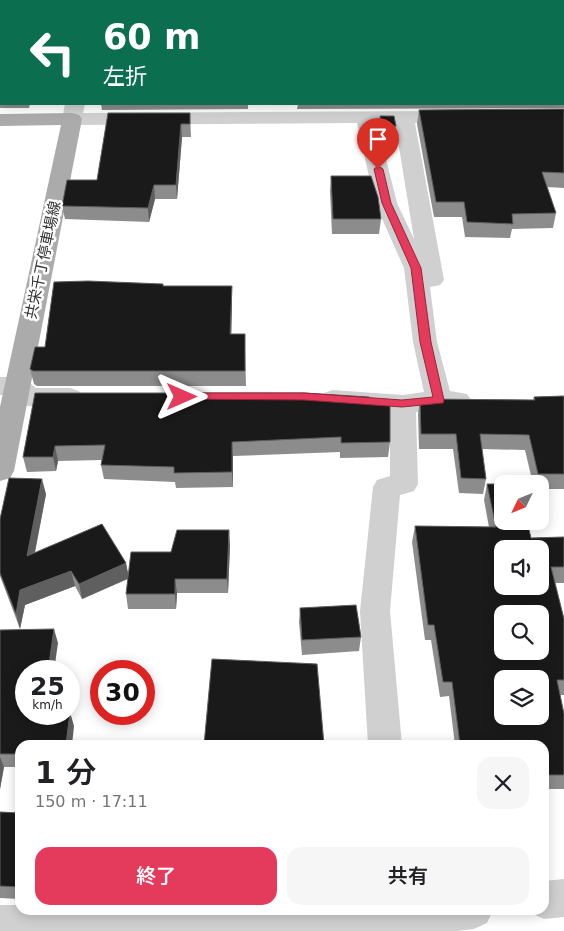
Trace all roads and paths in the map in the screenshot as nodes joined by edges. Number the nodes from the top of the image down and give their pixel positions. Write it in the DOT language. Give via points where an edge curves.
graph roads {
  1 [pos="73,111"];
  2 [pos="474,116"];
  3 [pos="404,117"];
  4 [pos="366,118"];
  5 [pos="0,120"];
  6 [pos="9,386"];
  7 [pos="97,397"];
  8 [pos="314,397"];
  9 [pos="446,400"];
  10 [pos="480,400"];
  11 [pos="402,404"];
  12 [pos="0,471"];
  13 [pos="385,740"];
  14 [pos="564,898"];
  15 [pos="549,900"];
  16 [pos="398,915"];
  17 [pos="0,924"];
  1 -- 4 [label="street"];
  1 -- 5 [label="main road"];
  1 -- 6 [label="main road, 共栄千丁停車場線"];
  2 -- 3 [label="street"];
  3 -- 4 [label="street"];
  3 -- 9 [label="street"];
  4 -- 9 [label="street" via="386,203 416,268 426,342"];
  6 -- 7 [label="street" via="30,397"];
  6 -- 12 [label="main road, 共栄千丁停車場線"];
  8 -- 11 [label="street"];
  9 -- 10 [label="street"];
  9 -- 11 [label="street"];
  11 -- 13 [label="street" via="404,484 387,487 375,611"];
  14 -- 15 [label="street"];
  16 -- 17 [label="street"];
}
